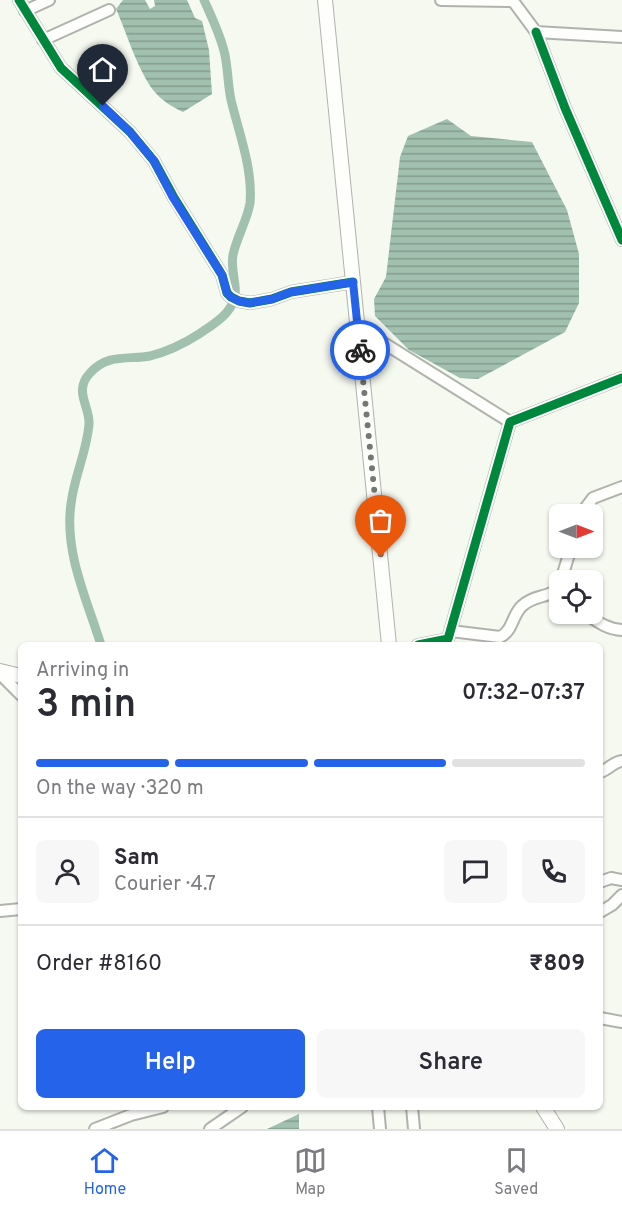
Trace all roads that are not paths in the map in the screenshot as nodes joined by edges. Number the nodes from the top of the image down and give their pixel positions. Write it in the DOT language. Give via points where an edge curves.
graph roads {
  1 [pos="18,0"];
  2 [pos="49,0"];
  3 [pos="325,0"];
  4 [pos="441,0"];
  5 [pos="513,1"];
  6 [pos="109,10"];
  7 [pos="26,11"];
  8 [pos="536,32"];
  9 [pos="622,37"];
  10 [pos="43,40"];
  11 [pos="622,240"];
  12 [pos="353,282"];
  13 [pos="358,327"];
  14 [pos="622,378"];
  15 [pos="510,422"];
  16 [pos="622,487"];
  17 [pos="589,504"];
  18 [pos="549,594"];
  19 [pos="601,624"];
  20 [pos="622,630"];
  21 [pos="451,638"];
  22 [pos="389,642"];
  23 [pos="432,642"];
  24 [pos="0,673"];
  25 [pos="18,676"];
  26 [pos="18,692"];
  27 [pos="622,761"];
  28 [pos="603,771"];
  29 [pos="622,880"];
  30 [pos="603,881"];
  31 [pos="622,895"];
  32 [pos="18,909"];
  33 [pos="603,910"];
  34 [pos="0,911"];
  35 [pos="603,1019"];
  36 [pos="622,1022"];
  37 [pos="152,1110"];
  38 [pos="231,1110"];
  39 [pos="378,1110"];
  40 [pos="412,1110"];
  41 [pos="545,1110"];
  42 [pos="95,1129"];
  43 [pos="210,1129"];
  44 [pos="380,1129"];
  45 [pos="414,1129"];
  46 [pos="557,1129"];
  1 -- 7 [label="street"];
  2 -- 7 [label="street"];
  3 -- 12 [label="main road"];
  4 -- 5 [label="street"];
  5 -- 8 [label="street"];
  6 -- 10 [label="street"];
  7 -- 10 [label="street"];
  8 -- 9 [label="street"];
  8 -- 11 [label="street"];
  10 -- 12 [label="street" via="61,68 130,132 154,161 222,275 227,293 249,303"];
  12 -- 13 [label="main road"];
  13 -- 15 [label="street"];
  13 -- 22 [label="main road"];
  14 -- 15 [label="street"];
  15 -- 21 [label="street"];
  16 -- 17 [label="street" via="593,498"];
  18 -- 21 [label="street" via="520,608 506,634 500,637"];
  19 -- 20 [label="street"];
  21 -- 23 [label="street"];
  24 -- 25 [label="main road"];
  24 -- 26 [label="street"];
  27 -- 28 [label="street"];
  29 -- 30 [label="street"];
  31 -- 33 [label="street"];
  32 -- 34 [label="street"];
  35 -- 36 [label="street"];
  37 -- 42 [label="street"];
  38 -- 43 [label="street"];
  39 -- 44 [label="street"];
  40 -- 45 [label="street"];
  41 -- 46 [label="main road"];
}
